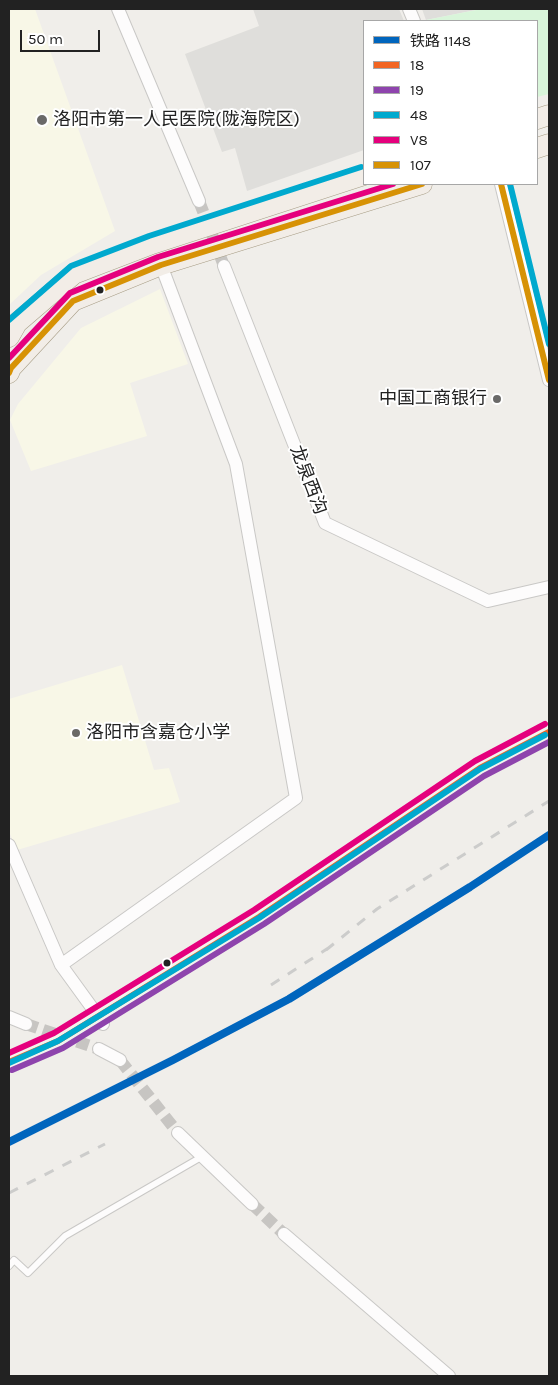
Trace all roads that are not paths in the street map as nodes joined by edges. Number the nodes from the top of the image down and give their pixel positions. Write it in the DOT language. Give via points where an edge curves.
graph roads {
  1 [pos="118,9"];
  2 [pos="363,175"];
  3 [pos="419,185"];
  4 [pos="501,185"];
  5 [pos="199,201"];
  6 [pos="161,265"];
  7 [pos="224,266"];
  8 [pos="9,337"];
  9 [pos="9,373"];
  10 [pos="549,380"];
  11 [pos="549,587"];
  12 [pos="549,732"];
  13 [pos="549,742"];
  14 [pos="9,845"];
  15 [pos="60,965"];
  16 [pos="9,1017"];
  17 [pos="101,1020"];
  18 [pos="26,1024"];
  19 [pos="98,1049"];
  20 [pos="120,1060"];
  21 [pos="9,1062"];
  22 [pos="9,1072"];
  23 [pos="178,1133"];
  24 [pos="202,1156"];
  25 [pos="252,1204"];
  26 [pos="284,1234"];
  27 [pos="9,1266"];
  28 [pos="449,1376"];
  1 -- 5 [label="street"];
  2 -- 8 [label="main road" via="152,244 74,274 17,323"];
  3 -- 6 [label="main road"];
  4 -- 10 [label="street"];
  6 -- 9 [label="main road" via="73,301"];
  6 -- 15 [label="street" via="236,464 296,798"];
  7 -- 11 [label="street, 龙泉西沟" via="325,523 488,601"];
  12 -- 17 [label="main road" via="480,768"];
  13 -- 17 [label="main road" via="485,776 264,925"];
  14 -- 15 [label="street"];
  15 -- 17 [label="street"];
  16 -- 18 [label="street"];
  17 -- 21 [label="main road"];
  17 -- 22 [label="main road" via="62,1049"];
  19 -- 20 [label="street"];
  23 -- 24 [label="street"];
  24 -- 25 [label="street"];
  24 -- 27 [label="lane" via="65,1236 28,1274 14,1260"];
  26 -- 28 [label="street"];
}
